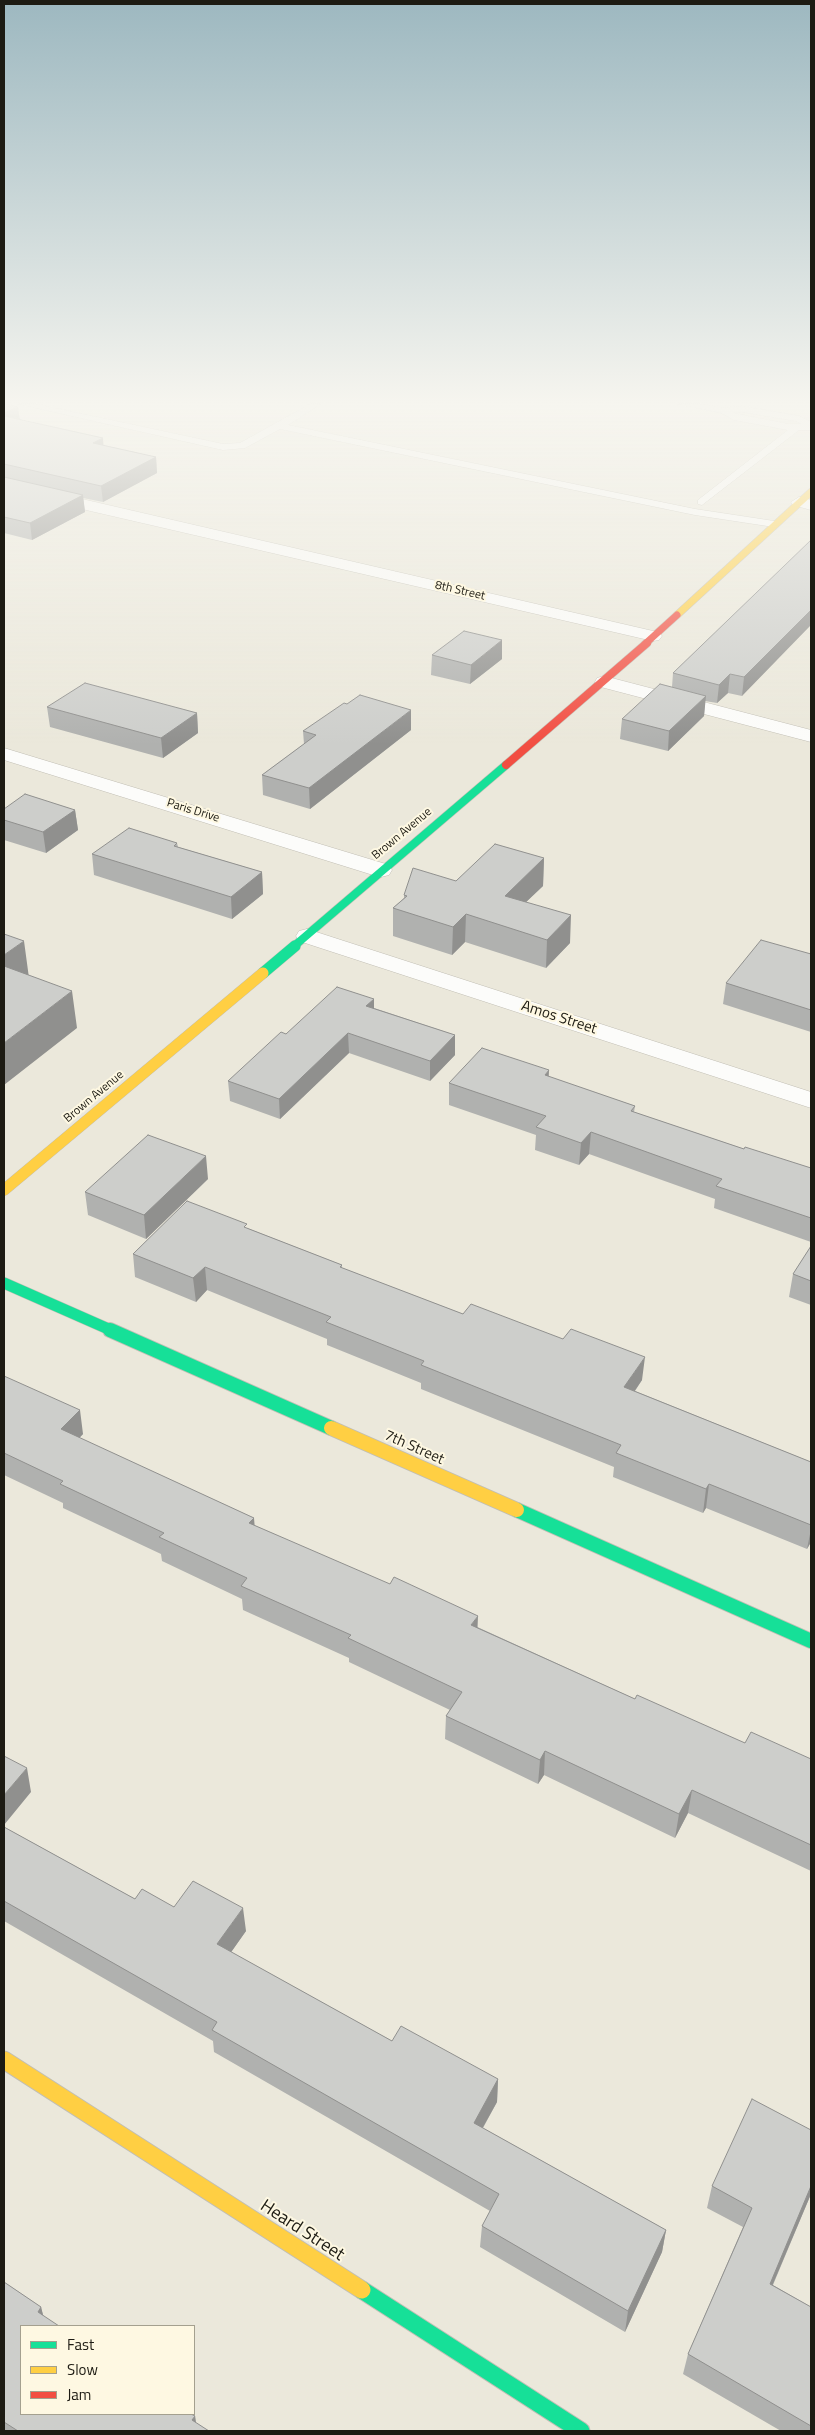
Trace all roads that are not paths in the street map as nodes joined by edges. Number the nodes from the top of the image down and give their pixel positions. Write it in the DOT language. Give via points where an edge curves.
graph roads {
  1 [pos="141,518"];
  2 [pos="732,518"];
  3 [pos="782,518"];
  4 [pos="774,524"];
  5 [pos="653,636"];
  6 [pos="604,682"];
  7 [pos="811,736"];
  8 [pos="4,754"];
  9 [pos="381,870"];
  10 [pos="307,936"];
  11 [pos="811,1100"];
  12 [pos="4,1190"];
  13 [pos="4,1283"];
  14 [pos="811,1641"];
  15 [pos="4,2060"];
  16 [pos="580,2431"];
  1 -- 5 [label="street, 8th Street"];
  2 -- 4 [label="lane"];
  3 -- 4 [label="street, Brown Avenue"];
  4 -- 5 [label="street, Brown Avenue"];
  5 -- 6 [label="street, Brown Avenue"];
  6 -- 7 [label="street"];
  6 -- 9 [label="street, Brown Avenue"];
  8 -- 9 [label="street, Paris Drive"];
  9 -- 10 [label="street, Brown Avenue"];
  10 -- 11 [label="street, Amos Street"];
  10 -- 12 [label="street, Brown Avenue"];
  13 -- 14 [label="street, 7th Street"];
  15 -- 16 [label="street, Heard Street"];
}
